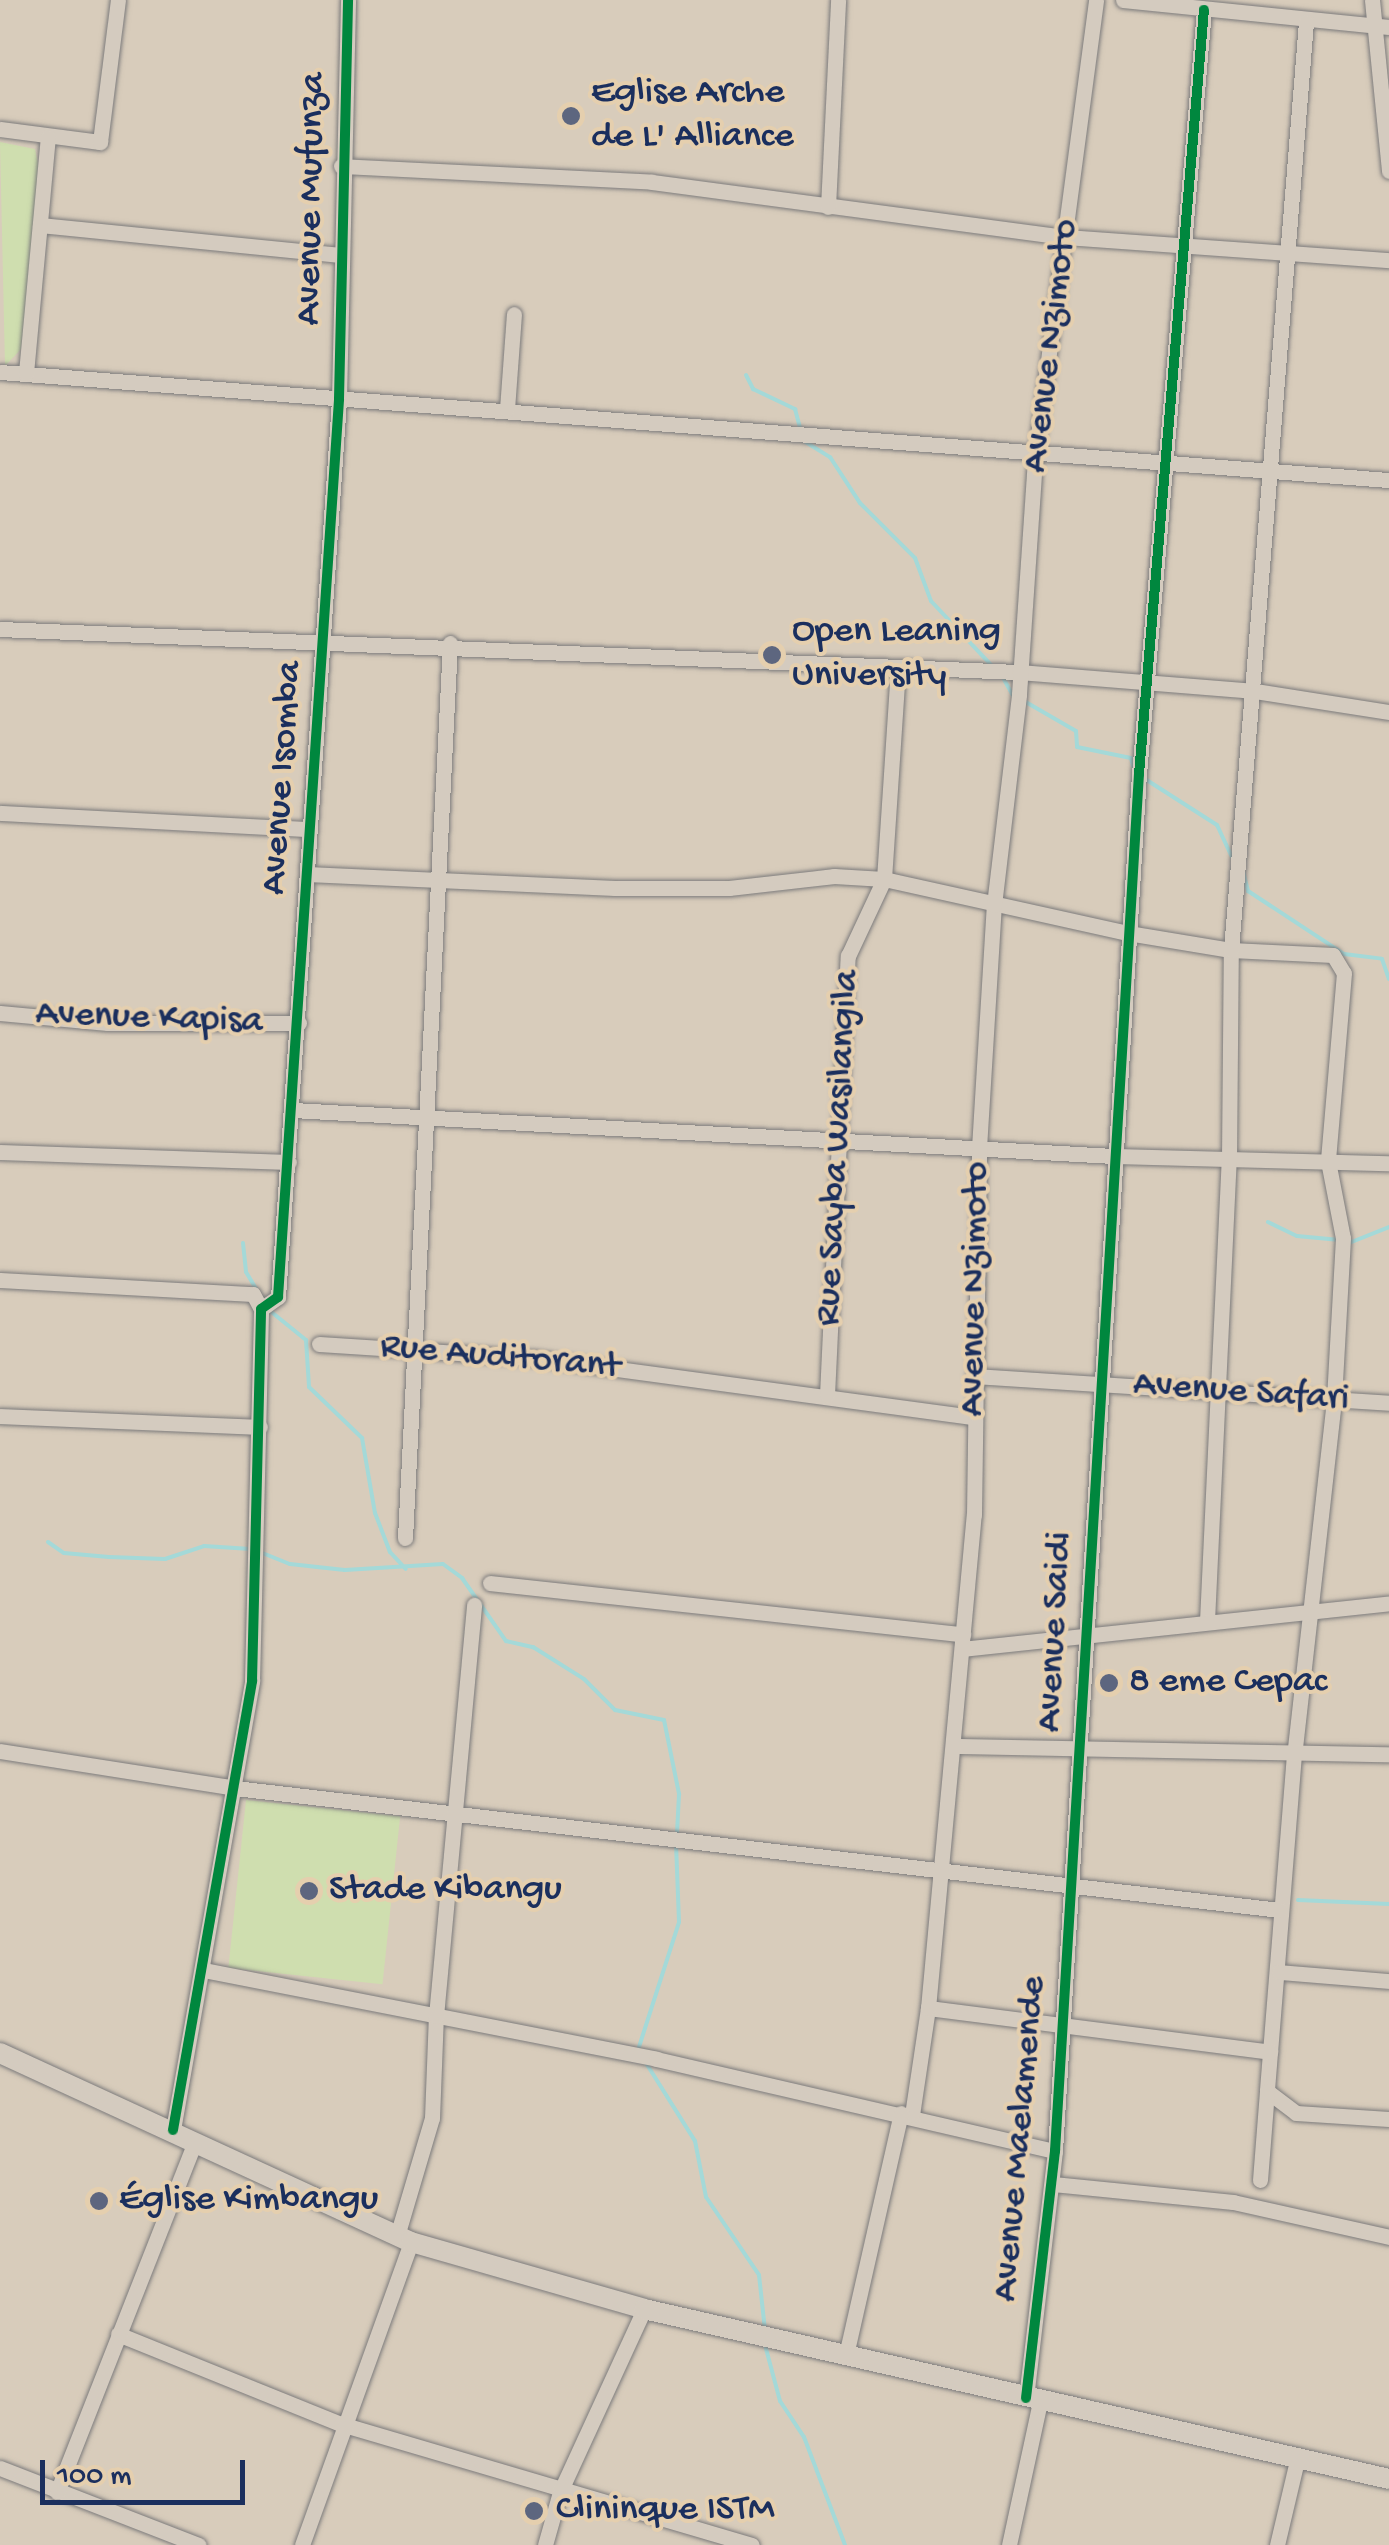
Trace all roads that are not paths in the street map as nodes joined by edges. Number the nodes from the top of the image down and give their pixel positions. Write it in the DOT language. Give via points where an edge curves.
graph roads {
  1 [pos="118,0"];
  2 [pos="348,0"];
  3 [pos="838,0"];
  4 [pos="1096,0"];
  5 [pos="1123,0"];
  6 [pos="1372,0"];
  7 [pos="1194,6"];
  8 [pos="1306,22"];
  9 [pos="1382,27"];
  10 [pos="0,129"];
  11 [pos="48,137"];
  12 [pos="341,166"];
  13 [pos="1389,171"];
  14 [pos="828,208"];
  15 [pos="40,225"];
  16 [pos="1066,237"];
  17 [pos="1187,246"];
  18 [pos="1290,253"];
  19 [pos="342,254"];
  20 [pos="1389,260"];
  21 [pos="514,314"];
  22 [pos="0,372"];
  23 [pos="26,374"];
  24 [pos="339,400"];
  25 [pos="507,409"];
  26 [pos="1035,458"];
  27 [pos="1168,466"];
  28 [pos="1272,474"];
  29 [pos="1389,480"];
  30 [pos="0,629"];
  31 [pos="324,640"];
  32 [pos="450,643"];
  33 [pos="898,670"];
  34 [pos="1018,672"];
  35 [pos="1152,681"];
  36 [pos="1255,691"];
  37 [pos="1389,712"];
  38 [pos="0,813"];
  39 [pos="308,828"];
  40 [pos="307,874"];
  41 [pos="438,879"];
  42 [pos="884,880"];
  43 [pos="994,906"];
  44 [pos="1128,933"];
  45 [pos="1231,950"];
  46 [pos="0,1013"];
  47 [pos="299,1023"];
  48 [pos="293,1110"];
  49 [pos="426,1120"];
  50 [pos="837,1139"];
  51 [pos="978,1148"];
  52 [pos="0,1152"];
  53 [pos="1113,1156"];
  54 [pos="1230,1160"];
  55 [pos="1328,1161"];
  56 [pos="289,1162"];
  57 [pos="1389,1162"];
  58 [pos="0,1280"];
  59 [pos="264,1304"];
  60 [pos="320,1344"];
  61 [pos="418,1346"];
  62 [pos="974,1376"];
  63 [pos="1098,1382"];
  64 [pos="1216,1394"];
  65 [pos="827,1395"];
  66 [pos="1334,1400"];
  67 [pos="1389,1403"];
  68 [pos="0,1416"];
  69 [pos="974,1417"];
  70 [pos="260,1428"];
  71 [pos="405,1538"];
  72 [pos="490,1583"];
  73 [pos="1389,1603"];
  74 [pos="474,1605"];
  75 [pos="1313,1608"];
  76 [pos="1207,1621"];
  77 [pos="1088,1639"];
  78 [pos="962,1641"];
  79 [pos="954,1746"];
  80 [pos="1080,1750"];
  81 [pos="0,1752"];
  82 [pos="1294,1754"];
  83 [pos="1389,1754"];
  84 [pos="236,1788"];
  85 [pos="453,1811"];
  86 [pos="940,1872"];
  87 [pos="1072,1885"];
  88 [pos="1280,1910"];
  89 [pos="204,1970"];
  90 [pos="1279,1972"];
  91 [pos="1389,1980"];
  92 [pos="928,2008"];
  93 [pos="436,2016"];
  94 [pos="1060,2029"];
  95 [pos="1270,2052"];
  96 [pos="0,2053"];
  97 [pos="1267,2091"];
  98 [pos="906,2114"];
  99 [pos="1389,2118"];
  100 [pos="173,2130"];
  101 [pos="195,2141"];
  102 [pos="1056,2152"];
  103 [pos="1260,2180"];
  104 [pos="1053,2184"];
  105 [pos="1389,2237"];
  106 [pos="404,2239"];
  107 [pos="644,2308"];
  108 [pos="118,2334"];
  109 [pos="846,2354"];
  110 [pos="1033,2400"];
  111 [pos="342,2424"];
  112 [pos="1298,2456"];
  113 [pos="0,2468"];
  114 [pos="1389,2479"];
  115 [pos="57,2492"];
  116 [pos="560,2492"];
  117 [pos="198,2545"];
  118 [pos="302,2545"];
  119 [pos="545,2545"];
  120 [pos="752,2545"];
  121 [pos="1009,2545"];
  122 [pos="1277,2545"];
  1 -- 11 [label="street" via="100,142"];
  2 -- 12 [label="street, Avenue Mufunza"];
  3 -- 14 [label="street"];
  4 -- 16 [label="street, Avenue Nzimoto"];
  5 -- 7 [label="street"];
  6 -- 9 [label="street"];
  7 -- 8 [label="street"];
  7 -- 17 [label="street, Avenue Saidi"];
  8 -- 9 [label="street"];
  8 -- 18 [label="street"];
  9 -- 13 [label="street"];
  10 -- 11 [label="street"];
  11 -- 15 [label="street"];
  12 -- 14 [label="street" via="652,182"];
  12 -- 19 [label="street, Avenue Mufunza"];
  14 -- 16 [label="street"];
  15 -- 19 [label="street"];
  15 -- 23 [label="street"];
  16 -- 17 [label="street"];
  16 -- 26 [label="street, Avenue Nzimoto"];
  17 -- 18 [label="street"];
  17 -- 27 [label="street, Avenue Saidi"];
  18 -- 20 [label="street"];
  18 -- 28 [label="street"];
  19 -- 24 [label="street, Avenue Mufunza"];
  21 -- 25 [label="street"];
  22 -- 23 [label="street"];
  23 -- 24 [label="street"];
  24 -- 25 [label="street"];
  24 -- 31 [label="street, Avenue Isomba"];
  25 -- 26 [label="street" via="802,431"];
  26 -- 27 [label="street"];
  26 -- 34 [label="street, Avenue Nzimoto"];
  27 -- 28 [label="street"];
  27 -- 35 [label="street, Avenue Saidi"];
  28 -- 29 [label="street"];
  28 -- 36 [label="street"];
  30 -- 31 [label="street"];
  31 -- 32 [label="street"];
  31 -- 39 [label="street, Avenue Isomba"];
  32 -- 33 [label="street"];
  32 -- 41 [label="street"];
  33 -- 34 [label="street"];
  33 -- 42 [label="street, Rue Sayba Wasilangila"];
  34 -- 35 [label="street"];
  34 -- 43 [label="street, Avenue Nzimoto"];
  35 -- 36 [label="street"];
  35 -- 44 [label="street, Avenue Saidi"];
  36 -- 37 [label="street"];
  36 -- 45 [label="street"];
  38 -- 39 [label="street"];
  39 -- 40 [label="street, Avenue Isomba"];
  40 -- 41 [label="street"];
  40 -- 47 [label="street, Avenue Isomba"];
  41 -- 42 [label="street" via="616,888 728,888 834,876"];
  41 -- 49 [label="street"];
  42 -- 43 [label="street"];
  42 -- 50 [label="street, Rue Sayba Wasilangila" via="848,956"];
  43 -- 44 [label="street"];
  43 -- 51 [label="street, Avenue Nzimoto"];
  44 -- 45 [label="street"];
  44 -- 53 [label="street, Avenue Saidi"];
  45 -- 54 [label="street"];
  45 -- 55 [label="street" via="1333,955 1344,974"];
  46 -- 47 [label="street, Avenue Kapisa" via="108,1023"];
  47 -- 48 [label="street, Avenue Isomba"];
  48 -- 49 [label="street"];
  48 -- 56 [label="street, Avenue Isomba"];
  49 -- 50 [label="street"];
  49 -- 61 [label="street"];
  50 -- 51 [label="street"];
  50 -- 65 [label="street, Rue Sayba Wasilangila"];
  51 -- 53 [label="street"];
  51 -- 62 [label="street, Avenue Nzimoto"];
  52 -- 56 [label="street"];
  53 -- 54 [label="street"];
  53 -- 63 [label="street, Avenue Saidi"];
  54 -- 55 [label="street"];
  54 -- 64 [label="street"];
  55 -- 57 [label="street"];
  55 -- 66 [label="street" via="1343,1241"];
  56 -- 59 [label="street, Avenue Isomba" via="278,1297"];
  58 -- 59 [label="street" via="253,1294"];
  59 -- 70 [label="street"];
  60 -- 61 [label="street, Rue Auditorant"];
  61 -- 65 [label="street, Rue Auditorant"];
  61 -- 71 [label="street"];
  62 -- 63 [label="street, Avenue Safari"];
  62 -- 69 [label="street, Avenue Nzimoto"];
  63 -- 64 [label="street, Avenue Safari"];
  63 -- 77 [label="street, Avenue Saidi"];
  64 -- 66 [label="street, Avenue Safari"];
  64 -- 76 [label="street"];
  65 -- 69 [label="street"];
  66 -- 67 [label="street, Avenue Safari"];
  66 -- 75 [label="street"];
  68 -- 70 [label="street"];
  69 -- 78 [label="street, Avenue Nzimoto" via="974,1515"];
  70 -- 84 [label="street" via="252,1682"];
  72 -- 78 [label="street"];
  73 -- 75 [label="street"];
  74 -- 85 [label="street"];
  75 -- 76 [label="street"];
  75 -- 82 [label="street"];
  76 -- 77 [label="street"];
  77 -- 78 [label="street"];
  77 -- 80 [label="street, Avenue Saidi"];
  78 -- 79 [label="street, Avenue Nzimoto"];
  79 -- 80 [label="street"];
  79 -- 86 [label="street, Avenue Nzimoto"];
  80 -- 82 [label="street"];
  80 -- 87 [label="street, Avenue Saidi"];
  81 -- 84 [label="street"];
  82 -- 83 [label="street"];
  82 -- 88 [label="street"];
  84 -- 85 [label="street"];
  84 -- 89 [label="street"];
  85 -- 86 [label="street"];
  85 -- 93 [label="street"];
  86 -- 87 [label="street"];
  86 -- 92 [label="street, Avenue Nzimoto"];
  87 -- 88 [label="street"];
  87 -- 94 [label="street, Avenue Maelamende"];
  88 -- 90 [label="street"];
  89 -- 93 [label="street"];
  89 -- 100 [label="street"];
  90 -- 91 [label="street"];
  90 -- 95 [label="street"];
  92 -- 94 [label="street"];
  92 -- 98 [label="street, Avenue Nzimoto"];
  93 -- 98 [label="street"];
  93 -- 106 [label="street" via="432,2118"];
  94 -- 95 [label="street"];
  94 -- 102 [label="street, Avenue Maelamende"];
  95 -- 97 [label="street"];
  96 -- 100 [label="main road"];
  97 -- 99 [label="street" via="1296,2113"];
  97 -- 103 [label="street"];
  98 -- 102 [label="street"];
  98 -- 109 [label="street, Avenue Nzimoto"];
  100 -- 101 [label="main road"];
  101 -- 106 [label="main road"];
  101 -- 108 [label="street"];
  102 -- 104 [label="street, Avenue Maelamende"];
  104 -- 105 [label="street" via="1233,2202"];
  104 -- 110 [label="street, Avenue Maelamende"];
  106 -- 107 [label="main road"];
  106 -- 111 [label="street"];
  107 -- 109 [label="main road"];
  107 -- 116 [label="street"];
  108 -- 111 [label="street"];
  108 -- 115 [label="street"];
  109 -- 110 [label="main road"];
  110 -- 112 [label="main road"];
  110 -- 121 [label="street, Avenue Maelamende"];
  111 -- 116 [label="street"];
  111 -- 118 [label="street"];
  112 -- 114 [label="main road"];
  112 -- 122 [label="street"];
  113 -- 115 [label="street"];
  115 -- 117 [label="street"];
  116 -- 119 [label="street"];
  116 -- 120 [label="street"];
}
